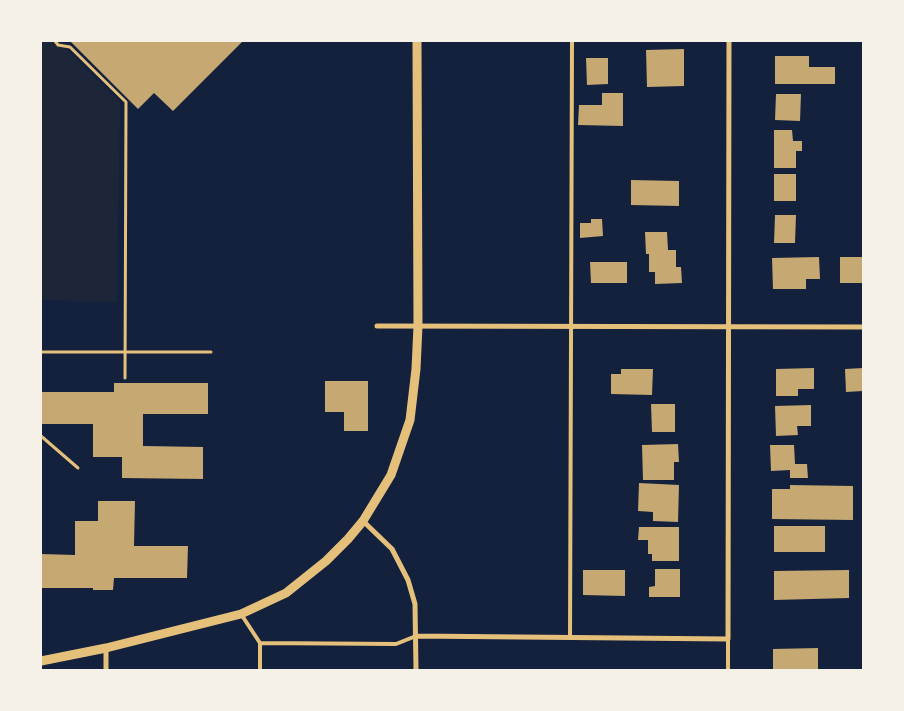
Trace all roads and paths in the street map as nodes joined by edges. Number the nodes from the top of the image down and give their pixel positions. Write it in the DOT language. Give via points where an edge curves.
graph roads {
  1 [pos="54,41"];
  2 [pos="417,41"];
  3 [pos="572,41"];
  4 [pos="729,41"];
  5 [pos="378,326"];
  6 [pos="418,326"];
  7 [pos="571,326"];
  8 [pos="729,327"];
  9 [pos="863,327"];
  10 [pos="41,352"];
  11 [pos="125,352"];
  12 [pos="211,352"];
  13 [pos="125,378"];
  14 [pos="41,436"];
  15 [pos="78,468"];
  16 [pos="363,520"];
  17 [pos="241,614"];
  18 [pos="416,636"];
  19 [pos="570,638"];
  20 [pos="728,639"];
  21 [pos="260,644"];
  22 [pos="106,648"];
  23 [pos="41,661"];
  24 [pos="106,670"];
  25 [pos="260,670"];
  26 [pos="416,670"];
  27 [pos="728,670"];
  1 -- 11 [label="path" via="58,45 70,46 126,102"];
  2 -- 6 [label="street"];
  3 -- 7 [label="lane"];
  4 -- 8 [label="street"];
  5 -- 6 [label="street"];
  6 -- 7 [label="street"];
  6 -- 16 [label="street" via="410,420 391,475"];
  7 -- 8 [label="street"];
  7 -- 19 [label="lane"];
  8 -- 9 [label="street"];
  8 -- 20 [label="street"];
  10 -- 11 [label="path"];
  11 -- 12 [label="path"];
  11 -- 13 [label="path"];
  14 -- 15 [label="path"];
  16 -- 17 [label="street" via="326,561 286,593"];
  16 -- 18 [label="street" via="392,550 408,580 415,604"];
  17 -- 21 [label="lane"];
  17 -- 22 [label="street"];
  18 -- 19 [label="street"];
  18 -- 21 [label="lane" via="396,644"];
  18 -- 26 [label="street"];
  19 -- 20 [label="street"];
  20 -- 27 [label="lane"];
  21 -- 25 [label="lane"];
  22 -- 23 [label="street"];
  22 -- 24 [label="street"];
}
